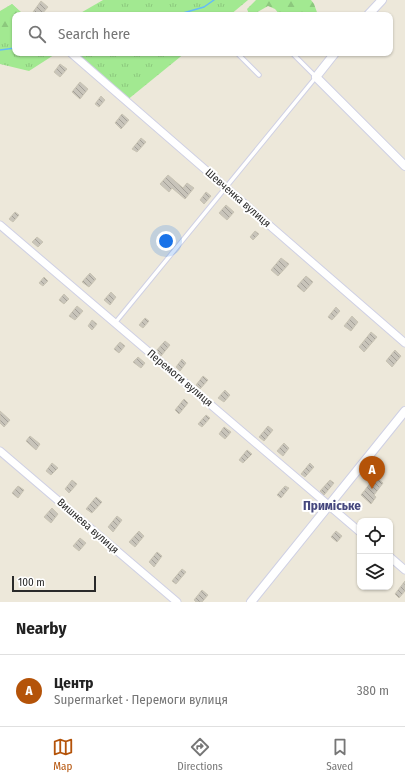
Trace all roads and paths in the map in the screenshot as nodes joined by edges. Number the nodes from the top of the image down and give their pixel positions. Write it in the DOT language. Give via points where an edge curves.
graph roads {
  1 [pos="382,0"];
  2 [pos="371,12"];
  3 [pos="73,56"];
  4 [pos="239,56"];
  5 [pos="295,56"];
  6 [pos="333,56"];
  7 [pos="259,75"];
  8 [pos="316,77"];
  9 [pos="405,166"];
  10 [pos="225,187"];
  11 [pos="0,225"];
  12 [pos="115,323"];
  13 [pos="405,343"];
  14 [pos="405,411"];
  15 [pos="0,450"];
  16 [pos="329,506"];
  17 [pos="357,529"];
  18 [pos="393,560"];
  19 [pos="405,570"];
  20 [pos="177,602"];
  21 [pos="251,602"];
  1 -- 2 [label="street"];
  3 -- 10 [label="street, Шевченка вулиця"];
  4 -- 7 [label="lane"];
  5 -- 8 [label="lane"];
  6 -- 8 [label="street"];
  8 -- 9 [label="street"];
  8 -- 10 [label="lane"];
  10 -- 12 [label="lane"];
  10 -- 13 [label="street, Шевченка вулиця"];
  11 -- 12 [label="street, Перемоги вулиця"];
  12 -- 16 [label="street, Перемоги вулиця"];
  14 -- 16 [label="street"];
  15 -- 20 [label="street, Вишнева вулиця"];
  16 -- 17 [label="street, Перемоги вулиця"];
  16 -- 21 [label="street"];
  18 -- 19 [label="street"];
}
